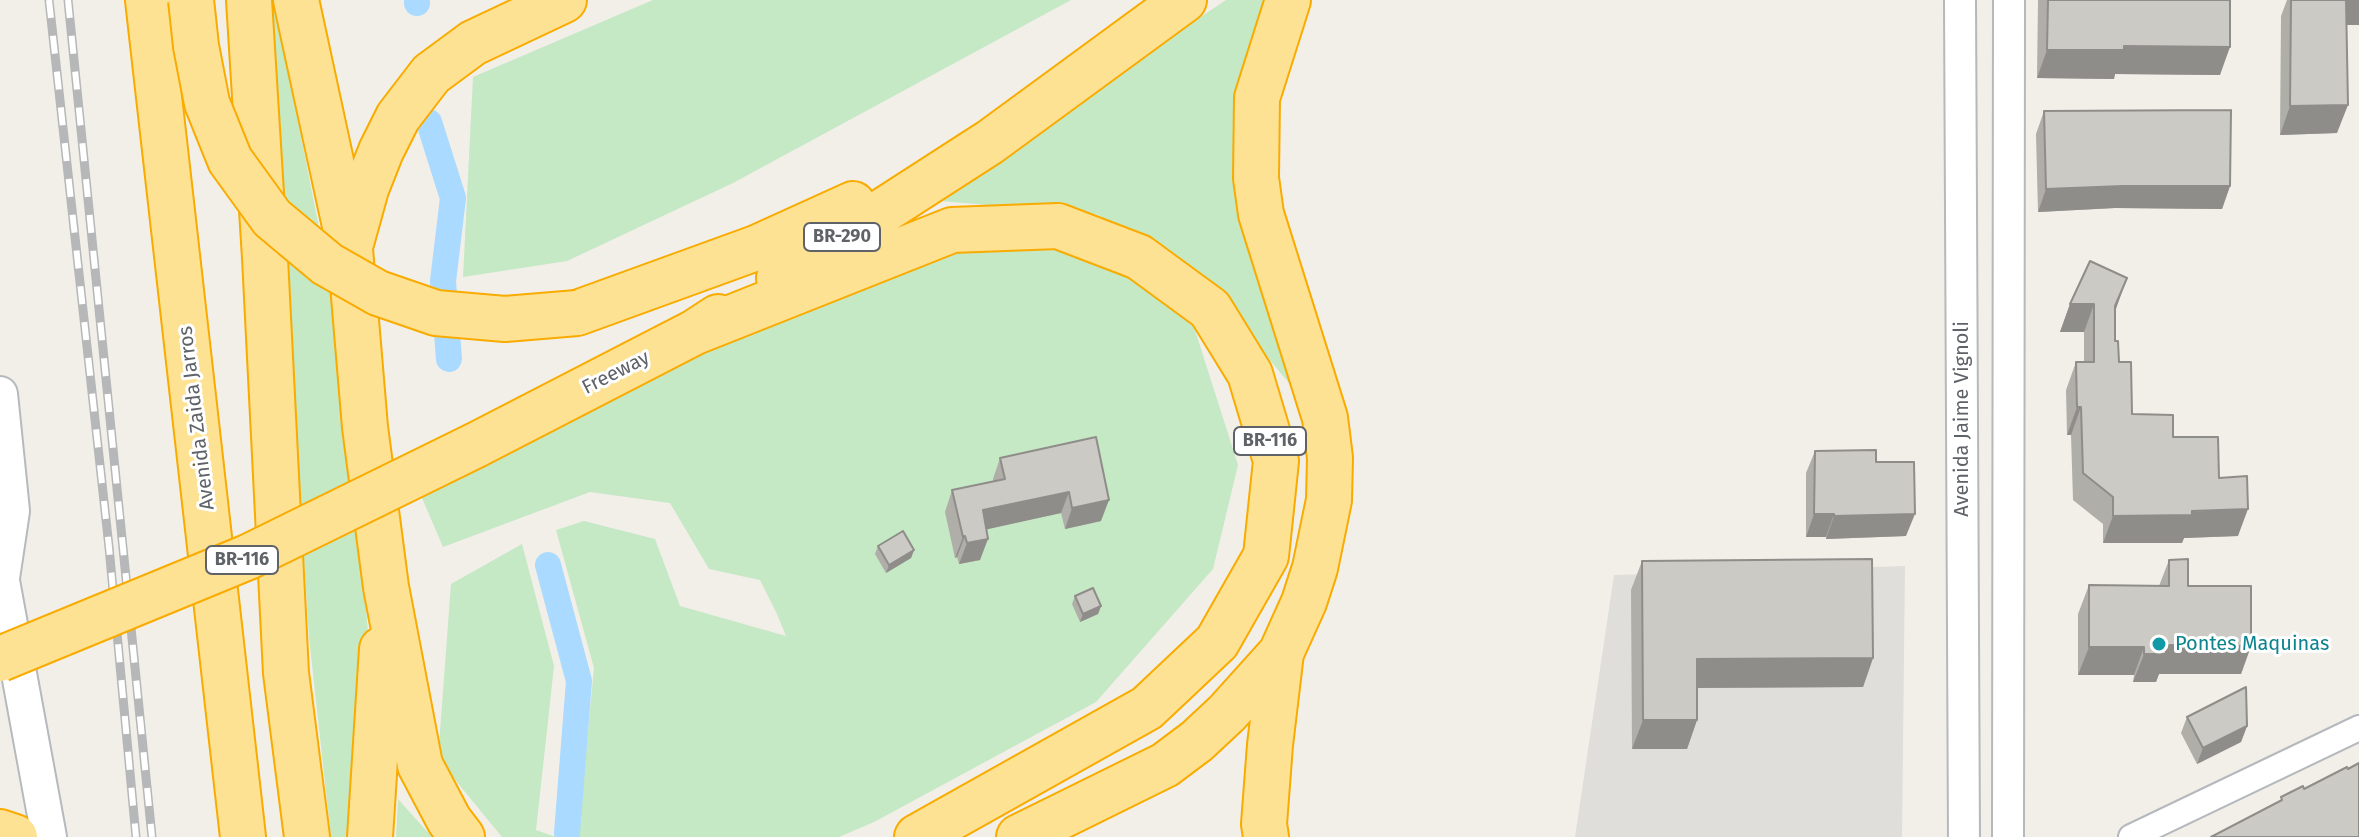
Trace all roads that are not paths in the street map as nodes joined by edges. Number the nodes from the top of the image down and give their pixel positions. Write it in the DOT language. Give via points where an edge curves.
graph roads {
  1 [pos="148,0"];
  2 [pos="191,0"];
  3 [pos="249,0"];
  4 [pos="296,0"];
  5 [pos="564,0"];
  6 [pos="1184,0"];
  7 [pos="1288,0"];
  8 [pos="1960,0"];
  9 [pos="2009,0"];
  10 [pos="990,142"];
  11 [pos="350,249"];
  12 [pos="695,332"];
  13 [pos="0,394"];
  14 [pos="1,574"];
  15 [pos="386,587"];
  16 [pos="1281,653"];
  17 [pos="0,659"];
  18 [pos="2359,728"];
  19 [pos="0,832"];
  20 [pos="15,837"];
  21 [pos="49,837"];
  22 [pos="243,837"];
  23 [pos="307,837"];
  24 [pos="370,837"];
  25 [pos="462,837"];
  26 [pos="917,837"];
  27 [pos="1019,837"];
  28 [pos="1266,837"];
  29 [pos="1964,837"];
  30 [pos="2008,837"];
  31 [pos="2131,837"];
  1 -- 22 [label="highway, Avenida Zaida Jarros"];
  2 -- 10 [label="highway, bridge" via="207,103 230,160 272,218 327,264 378,293 436,313 505,319 577,313 756,248"];
  3 -- 23 [label="highway" via="285,659"];
  4 -- 11 [label="highway"];
  5 -- 11 [label="highway" via="473,43 431,74 398,117 381,151"];
  6 -- 10 [label="highway, Freeway / BR-290"];
  7 -- 16 [label="highway" via="1257,98 1256,178 1261,214 1325,418 1330,458 1321,546"];
  8 -- 29 [label="street, Avenida Jaime Vignoli"];
  9 -- 30 [label="street"];
  10 -- 12 [label="highway, Freeway / BR-290"];
  11 -- 15 [label="highway"];
  12 -- 17 [label="highway, Freeway / BR-116, bridge" via="248,557"];
  12 -- 26 [label="highway, BR-116" via="952,230 1058,226 1139,257 1210,309 1250,374 1276,461 1266,556 1217,642 1147,708"];
  13 -- 14 [label="main road" via="12,511"];
  14 -- 21 [label="main road"];
  15 -- 24 [label="highway"];
  15 -- 25 [label="highway" via="420,765"];
  16 -- 27 [label="highway" via="1227,713 1165,765"];
  16 -- 28 [label="highway"];
  18 -- 31 [label="street"];
  19 -- 20 [label="highway"];
}
